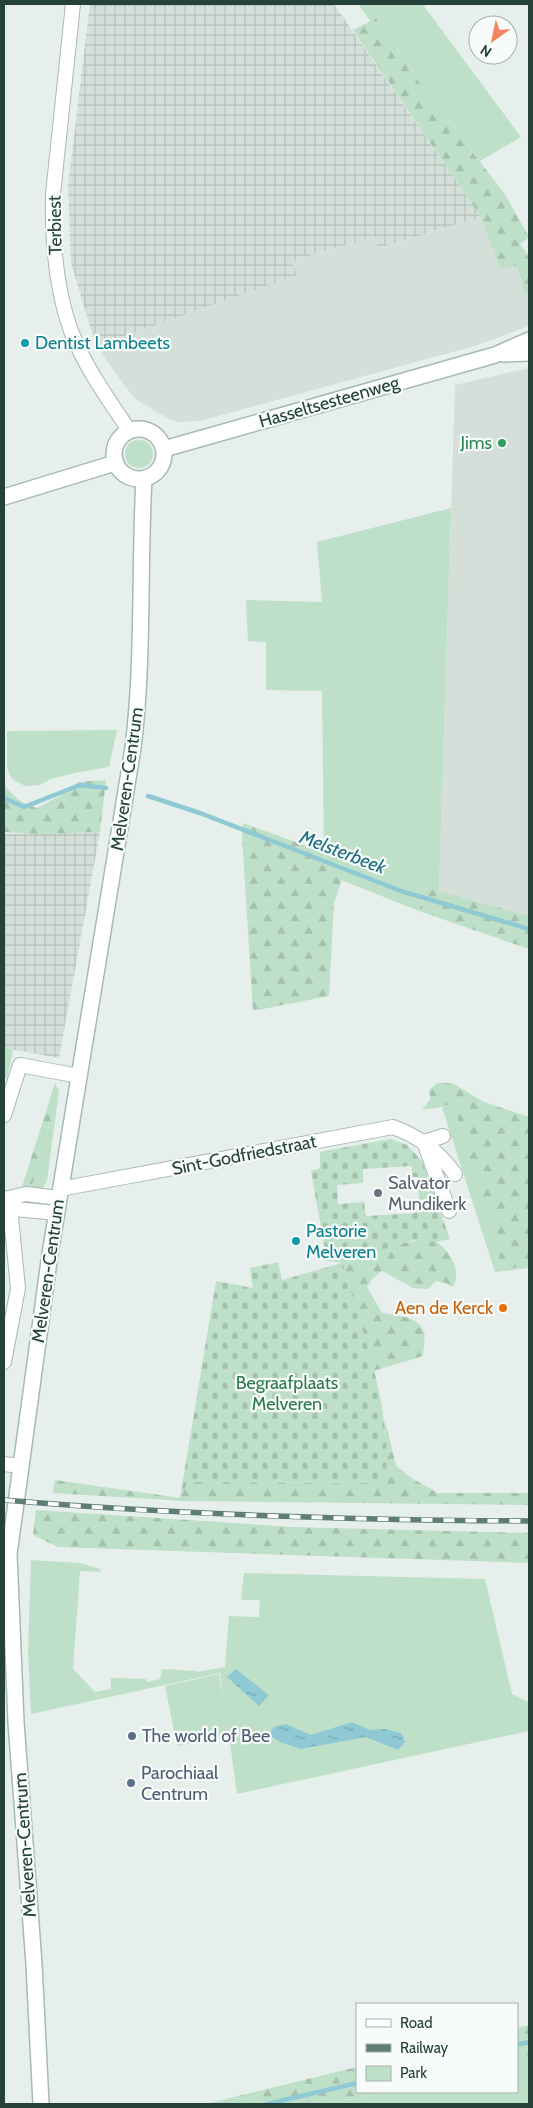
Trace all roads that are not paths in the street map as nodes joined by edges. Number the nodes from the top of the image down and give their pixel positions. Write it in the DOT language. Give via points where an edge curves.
graph roads {
  1 [pos="73,4"];
  2 [pos="529,340"];
  3 [pos="529,353"];
  4 [pos="495,355"];
  5 [pos="129,430"];
  6 [pos="164,449"];
  7 [pos="115,463"];
  8 [pos="144,479"];
  9 [pos="4,497"];
  10 [pos="79,1076"];
  11 [pos="4,1115"];
  12 [pos="443,1136"];
  13 [pos="424,1142"];
  14 [pos="456,1174"];
  15 [pos="59,1200"];
  16 [pos="6,1205"];
  17 [pos="449,1211"];
  18 [pos="4,1362"];
  19 [pos="4,1464"];
  20 [pos="20,1466"];
  21 [pos="41,2104"];
  1 -- 5 [label="street, Terbiest" via="53,194 56,268 71,330 95,378"];
  2 -- 4 [label="main road, Hasseltsesteenweg"];
  3 -- 4 [label="main road, Hasseltsesteenweg"];
  4 -- 6 [label="main road, Hasseltsesteenweg"];
  5 -- 6 [label="main road" via="147,430 154,434"];
  5 -- 7 [label="main road" via="114,447"];
  6 -- 8 [label="main road" via="162,465"];
  7 -- 8 [label="main road" via="130,478"];
  7 -- 9 [label="main road"];
  8 -- 10 [label="main road, Melveren-Centrum" via="138,710"];
  10 -- 11 [label="street" via="20,1066"];
  10 -- 15 [label="main road, Melveren-Centrum"];
  12 -- 13 [label="street"];
  13 -- 14 [label="street, Sint-Godfriedstraat"];
  13 -- 15 [label="street, Sint-Godfriedstraat" via="393,1127"];
  13 -- 17 [label="street"];
  15 -- 16 [label="street, Sint-Godfriedstraat"];
  15 -- 20 [label="main road, Melveren-Centrum"];
  16 -- 18 [label="street, Melveren-Centrum" via="18,1288"];
  19 -- 20 [label="street"];
  20 -- 21 [label="main road, Melveren-Centrum" via="8,1554"];
}
